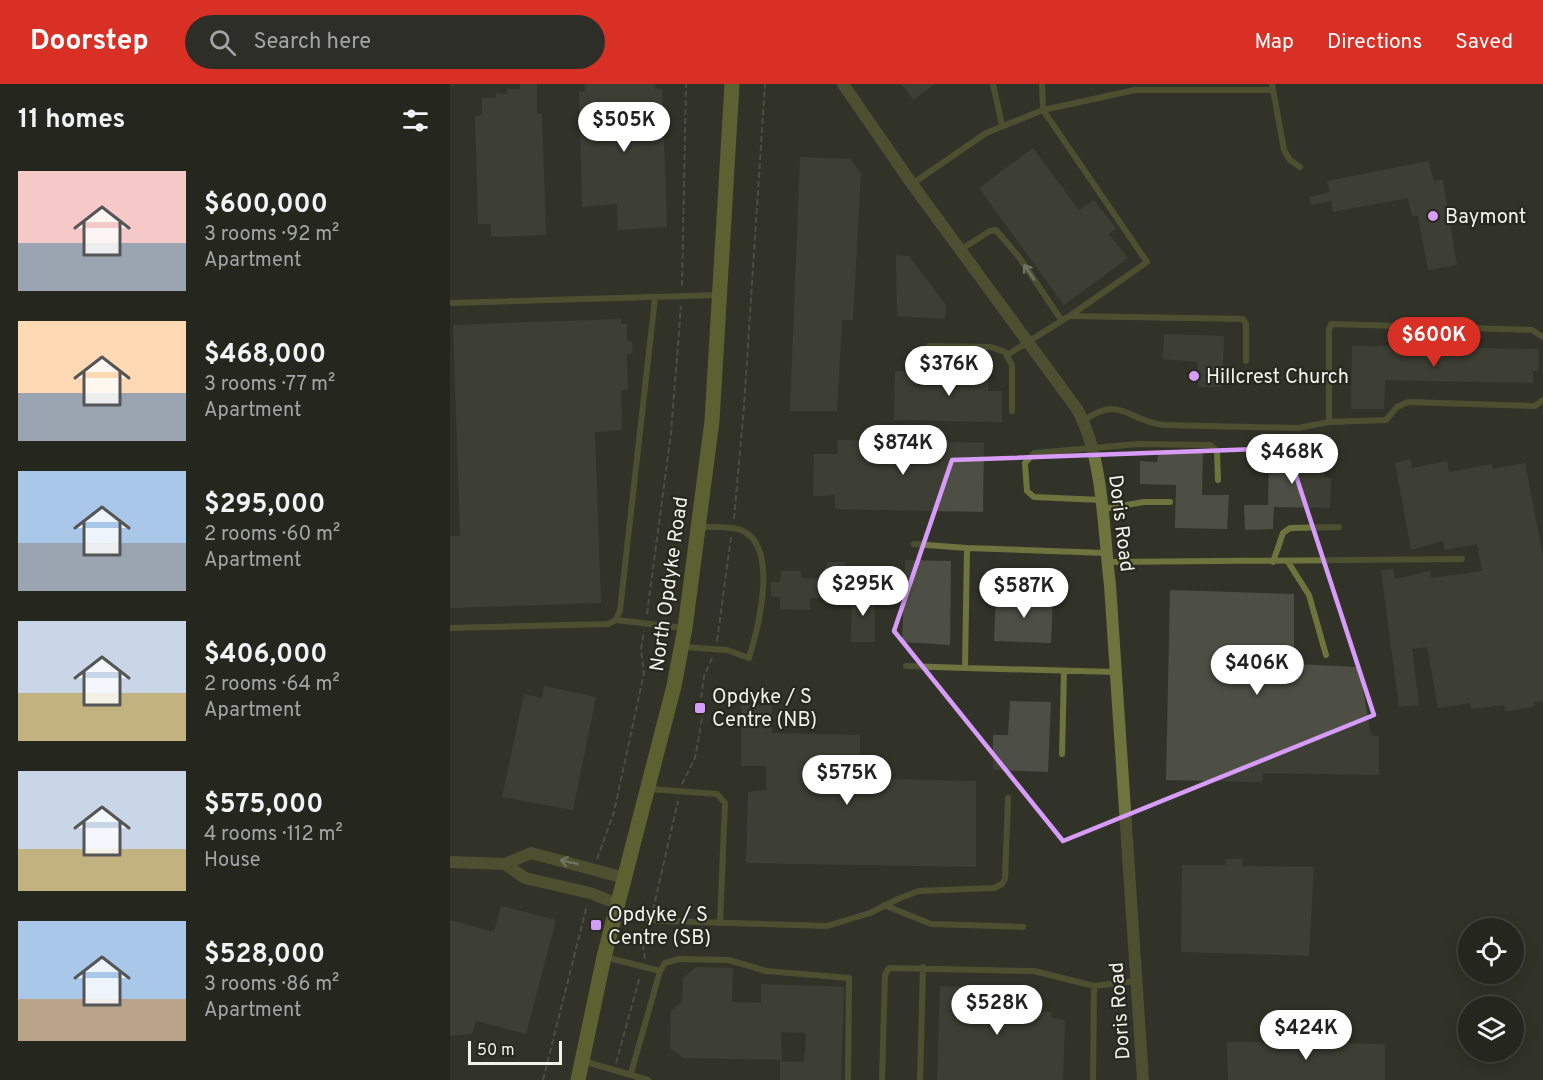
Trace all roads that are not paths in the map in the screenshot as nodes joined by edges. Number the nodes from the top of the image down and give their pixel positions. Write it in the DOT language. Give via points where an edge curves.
graph roads {
  1 [pos="732,84"];
  2 [pos="843,84"];
  3 [pos="993,84"];
  4 [pos="1042,84"];
  5 [pos="1272,87"];
  6 [pos="1043,110"];
  7 [pos="1002,125"];
  8 [pos="1300,168"];
  9 [pos="912,184"];
  10 [pos="960,250"];
  11 [pos="719,296"];
  12 [pos="655,298"];
  13 [pos="450,303"];
  14 [pos="1071,315"];
  15 [pos="1062,321"];
  16 [pos="1543,337"];
  17 [pos="1027,342"];
  18 [pos="929,346"];
  19 [pos="1007,355"];
  20 [pos="1246,361"];
  21 [pos="1543,400"];
  22 [pos="1012,411"];
  23 [pos="1083,421"];
  24 [pos="1329,422"];
  25 [pos="1092,447"];
  26 [pos="1218,480"];
  27 [pos="1170,502"];
  28 [pos="1101,505"];
  29 [pos="698,526"];
  30 [pos="1339,527"];
  31 [pos="914,544"];
  32 [pos="967,548"];
  33 [pos="1107,558"];
  34 [pos="1462,560"];
  35 [pos="1273,562"];
  36 [pos="1288,562"];
  37 [pos="616,620"];
  38 [pos="450,628"];
  39 [pos="685,628"];
  40 [pos="681,646"];
  41 [pos="1326,656"];
  42 [pos="906,666"];
  43 [pos="965,668"];
  44 [pos="1064,671"];
  45 [pos="1116,672"];
  46 [pos="1062,754"];
  47 [pos="648,789"];
  48 [pos="1008,798"];
  49 [pos="450,862"];
  50 [pos="505,864"];
  51 [pos="625,878"];
  52 [pos="884,906"];
  53 [pos="617,910"];
  54 [pos="720,923"];
  55 [pos="1023,927"];
  56 [pos="604,957"];
  57 [pos="923,967"];
  58 [pos="660,971"];
  59 [pos="1136,981"];
  60 [pos="1094,986"];
  61 [pos="583,1061"];
  62 [pos="631,1073"];
  63 [pos="578,1080"];
  64 [pos="648,1080"];
  65 [pos="848,1080"];
  66 [pos="882,1080"];
  67 [pos="920,1080"];
  68 [pos="1093,1080"];
  69 [pos="1143,1080"];
  1 -- 11 [label="main road, North Opdyke Road"];
  2 -- 9 [label="street, Doris Road"];
  3 -- 7 [label="lane"];
  4 -- 6 [label="lane"];
  5 -- 6 [label="lane" via="1135,90"];
  5 -- 8 [label="lane" via="1284,150"];
  6 -- 7 [label="lane"];
  6 -- 14 [label="lane" via="1147,262"];
  7 -- 9 [label="lane"];
  9 -- 10 [label="street, Doris Road"];
  15 -- 10 [label="lane, one-way" via="996,230"];
  10 -- 17 [label="street, Doris Road"];
  11 -- 12 [label="lane"];
  11 -- 29 [label="main road, North Opdyke Road" via="712,421"];
  12 -- 13 [label="lane"];
  12 -- 37 [label="lane"];
  14 -- 15 [label="lane"];
  14 -- 20 [label="lane" via="1243,319"];
  15 -- 17 [label="lane"];
  16 -- 24 [label="lane" via="1532,330 1331,324"];
  17 -- 19 [label="lane"];
  17 -- 23 [label="street, Doris Road"];
  18 -- 19 [label="lane" via="991,347"];
  19 -- 22 [label="lane" via="1012,365"];
  21 -- 24 [label="lane" via="1535,406 1408,402 1397,407 1386,420"];
  23 -- 24 [label="lane" via="1104,408 1114,408 1164,425 1298,428"];
  23 -- 25 [label="street, Doris Road"];
  25 -- 26 [label="lane" via="1210,445 1217,451"];
  25 -- 28 [label="street, Doris Road"];
  25 -- 28 [label="lane" via="1034,453 1025,463 1024,481 1034,497"];
  27 -- 28 [label="lane"];
  28 -- 33 [label="street, Doris Road"];
  29 -- 39 [label="main road, North Opdyke Road"];
  29 -- 40 [label="lane" via="742,530 758,545 762,609 749,658 727,650"];
  30 -- 35 [label="lane" via="1290,528 1283,533"];
  31 -- 32 [label="lane"];
  32 -- 33 [label="lane"];
  32 -- 43 [label="lane"];
  33 -- 35 [label="lane"];
  33 -- 45 [label="street, Doris Road"];
  34 -- 36 [label="lane"];
  35 -- 36 [label="lane"];
  36 -- 41 [label="lane" via="1309,594"];
  37 -- 38 [label="lane" via="608,624"];
  37 -- 39 [label="lane"];
  39 -- 40 [label="main road, North Opdyke Road"];
  40 -- 47 [label="main road, North Opdyke Road"];
  42 -- 43 [label="lane"];
  43 -- 44 [label="lane"];
  44 -- 45 [label="lane"];
  44 -- 46 [label="lane"];
  45 -- 59 [label="street, Doris Road"];
  47 -- 51 [label="main road, North Opdyke Road"];
  47 -- 54 [label="lane" via="722,797 725,803"];
  48 -- 52 [label="lane" via="1006,872 1002,884 994,888 919,891"];
  49 -- 50 [label="street"];
  51 -- 50 [label="street, one-way" via="531,853"];
  50 -- 53 [label="street" via="525,878 590,893"];
  51 -- 53 [label="main road, North Opdyke Road"];
  52 -- 54 [label="lane" via="827,926"];
  52 -- 55 [label="lane" via="931,924"];
  53 -- 54 [label="lane"];
  53 -- 56 [label="main road, North Opdyke Road"];
  56 -- 58 [label="lane"];
  56 -- 61 [label="main road, North Opdyke Road"];
  57 -- 60 [label="lane" via="1034,971"];
  57 -- 66 [label="lane" via="892,966 886,971"];
  57 -- 67 [label="lane"];
  58 -- 62 [label="lane"];
  58 -- 65 [label="lane" via="665,963 679,959 729,960 766,971 849,978"];
  59 -- 60 [label="lane"];
  59 -- 69 [label="street, Doris Road"];
  60 -- 68 [label="lane"];
  61 -- 62 [label="lane"];
  61 -- 63 [label="main road, North Opdyke Road"];
  62 -- 64 [label="lane"];
}
